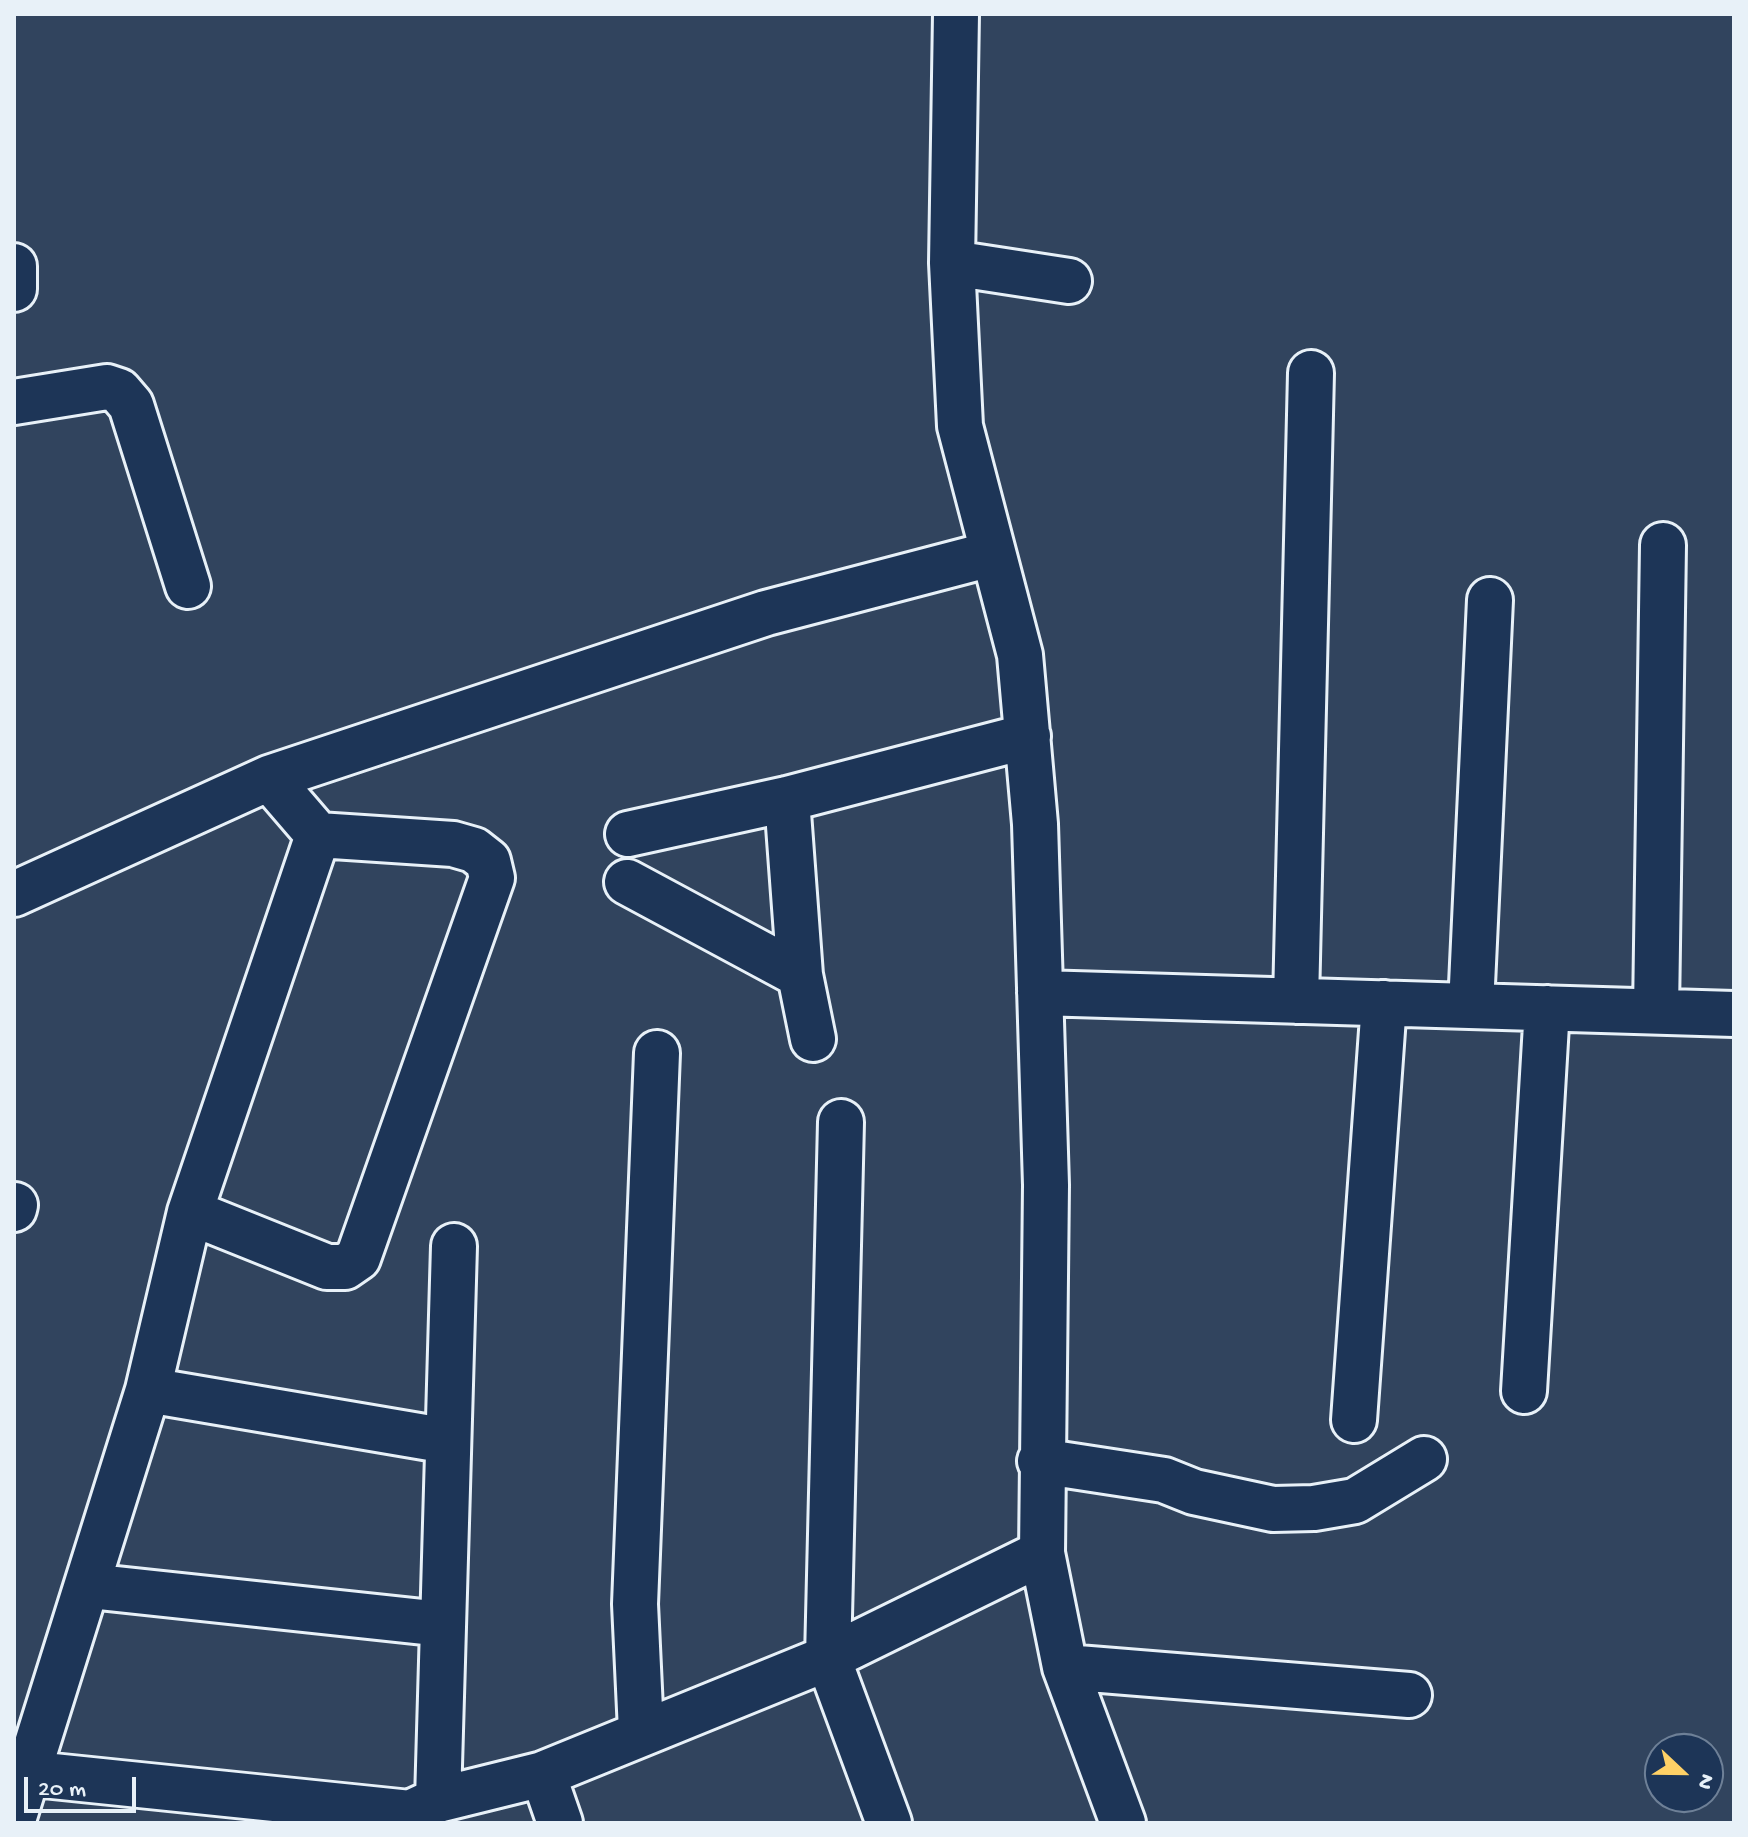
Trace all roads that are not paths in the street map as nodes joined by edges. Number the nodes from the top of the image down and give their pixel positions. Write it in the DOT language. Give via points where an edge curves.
graph roads {
  1 [pos="956,14"];
  2 [pos="952,263"];
  3 [pos="14,266"];
  4 [pos="1069,281"];
  5 [pos="14,289"];
  6 [pos="1311,373"];
  7 [pos="14,402"];
  8 [pos="1663,545"];
  9 [pos="991,554"];
  10 [pos="188,586"];
  11 [pos="1490,600"];
  12 [pos="1028,736"];
  13 [pos="269,778"];
  14 [pos="787,799"];
  15 [pos="628,834"];
  16 [pos="318,835"];
  17 [pos="627,882"];
  18 [pos="14,894"];
  19 [pos="800,975"];
  20 [pos="1040,993"];
  21 [pos="1296,1001"];
  22 [pos="1384,1003"];
  23 [pos="1471,1006"];
  24 [pos="1547,1008"];
  25 [pos="1656,1011"];
  26 [pos="1734,1014"];
  27 [pos="813,1039"];
  28 [pos="657,1053"];
  29 [pos="841,1122"];
  30 [pos="190,1212"];
  31 [pos="454,1246"];
  32 [pos="148,1390"];
  33 [pos="1524,1391"];
  34 [pos="1354,1420"];
  35 [pos="448,1441"];
  36 [pos="1424,1459"];
  37 [pos="1040,1461"];
  38 [pos="1042,1553"];
  39 [pos="89,1586"];
  40 [pos="442,1624"];
  41 [pos="828,1658"];
  42 [pos="1065,1667"];
  43 [pos="1409,1695"];
  44 [pos="641,1731"];
  45 [pos="20,1773"];
  46 [pos="543,1774"];
  47 [pos="235,1808"];
  48 [pos="419,1812"];
  49 [pos="14,1817"];
  50 [pos="560,1823"];
  51 [pos="889,1823"];
  52 [pos="1123,1823"];
  1 -- 2 [label="street"];
  2 -- 4 [label="street"];
  2 -- 9 [label="street" via="960,426"];
  3 -- 5 [label="street"];
  6 -- 21 [label="street"];
  7 -- 10 [label="street" via="107,387 119,391 131,405"];
  8 -- 25 [label="street"];
  9 -- 12 [label="street" via="1020,655"];
  9 -- 13 [label="street" via="766,613"];
  11 -- 23 [label="street"];
  12 -- 14 [label="street"];
  12 -- 20 [label="street"];
  13 -- 16 [label="street"];
  13 -- 18 [label="street"];
  14 -- 15 [label="street"];
  14 -- 19 [label="street"];
  16 -- 30 [label="street"];
  16 -- 30 [label="street" via="453,844 488,861 492,878 358,1258 345,1267 327,1267"];
  17 -- 19 [label="street"];
  19 -- 27 [label="street"];
  20 -- 21 [label="street"];
  20 -- 37 [label="street" via="1046,1185"];
  21 -- 22 [label="street"];
  22 -- 23 [label="street"];
  22 -- 34 [label="street"];
  23 -- 24 [label="street"];
  24 -- 25 [label="street"];
  24 -- 33 [label="street"];
  25 -- 26 [label="street"];
  28 -- 44 [label="street" via="635,1604"];
  29 -- 41 [label="street"];
  30 -- 32 [label="street"];
  31 -- 35 [label="street"];
  32 -- 35 [label="street"];
  32 -- 39 [label="street"];
  35 -- 40 [label="street"];
  36 -- 37 [label="street" via="1355,1501 1273,1509 1164,1480"];
  37 -- 38 [label="street"];
  38 -- 41 [label="street"];
  38 -- 42 [label="street"];
  39 -- 40 [label="street"];
  39 -- 45 [label="street"];
  40 -- 48 [label="street"];
  41 -- 44 [label="street"];
  41 -- 51 [label="street"];
  42 -- 43 [label="street"];
  42 -- 52 [label="street"];
  44 -- 46 [label="street"];
  45 -- 47 [label="street"];
  45 -- 49 [label="street"];
  46 -- 48 [label="street"];
  46 -- 50 [label="street"];
  47 -- 48 [label="street"];
}
